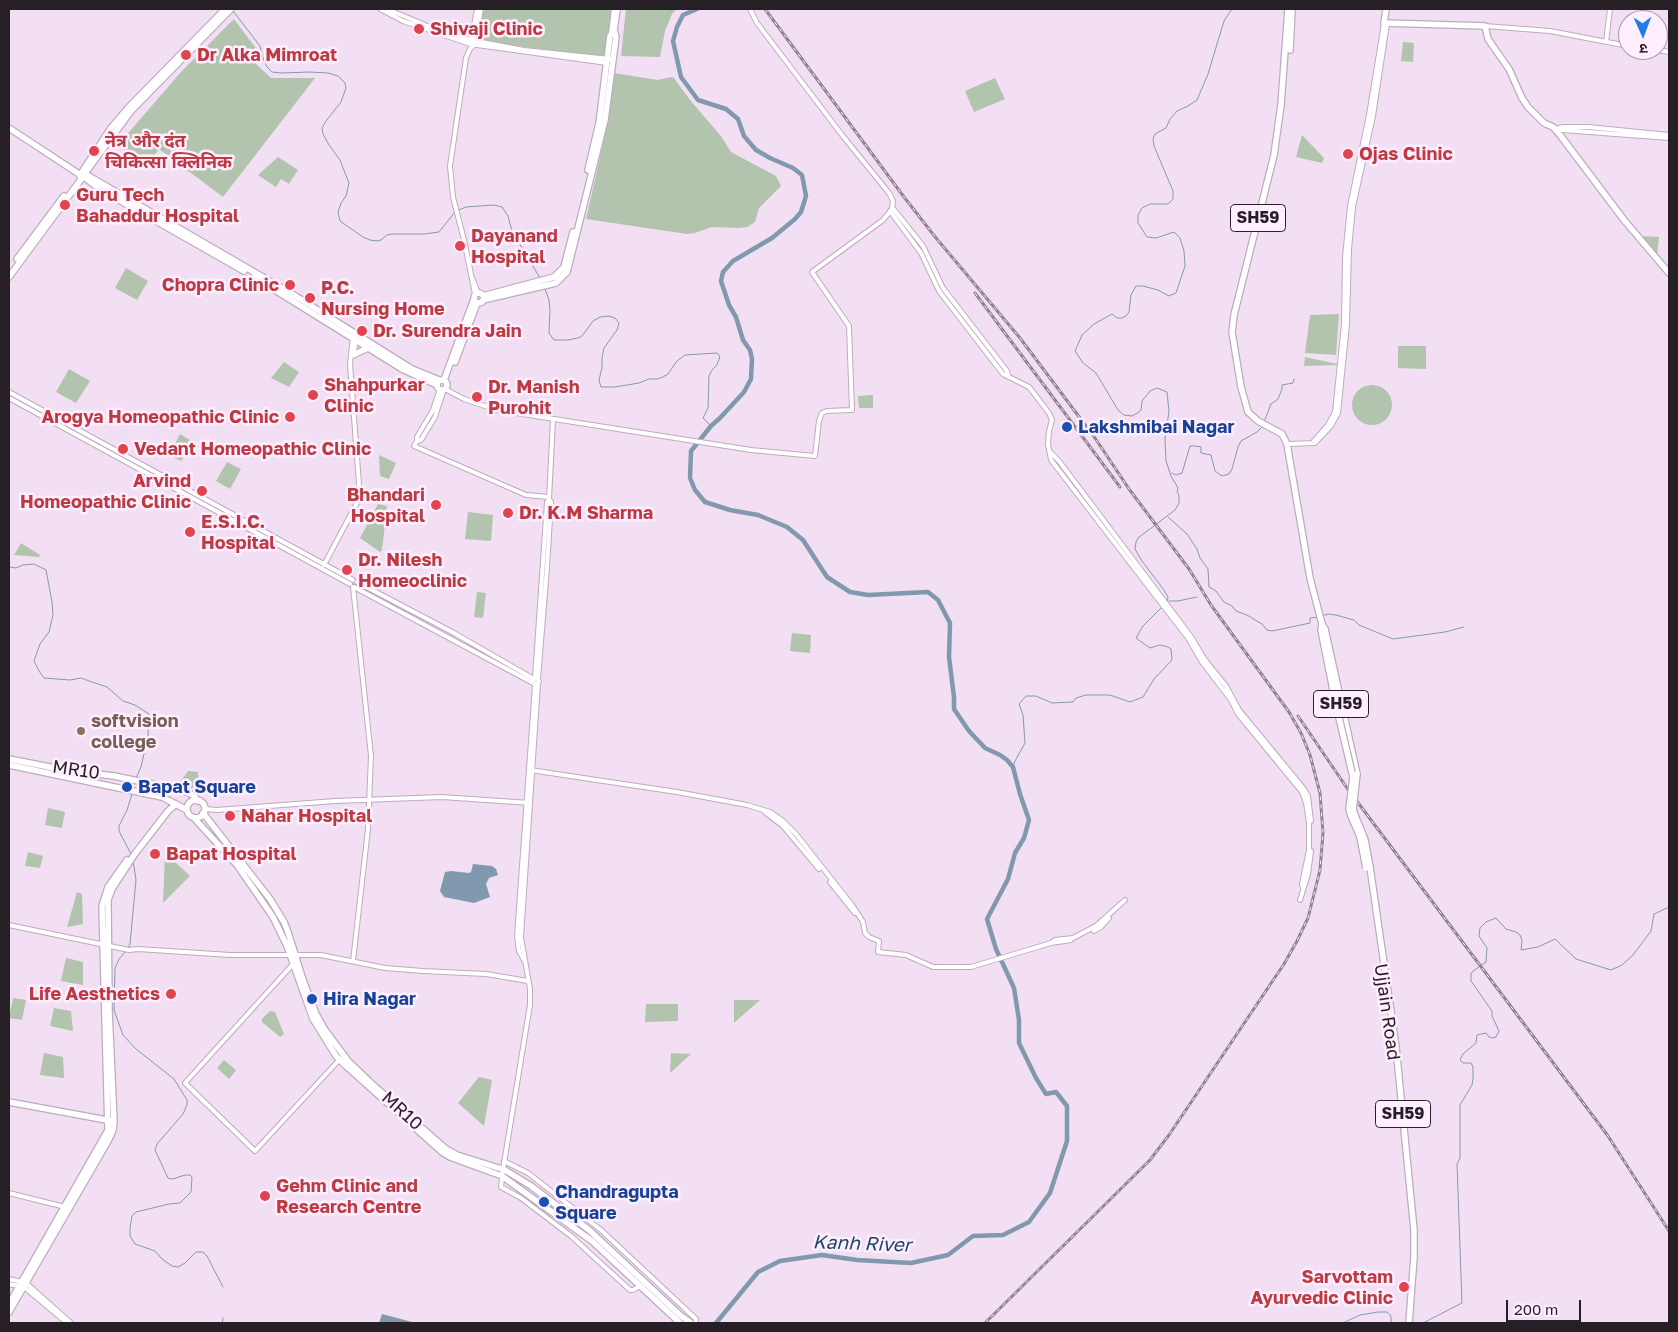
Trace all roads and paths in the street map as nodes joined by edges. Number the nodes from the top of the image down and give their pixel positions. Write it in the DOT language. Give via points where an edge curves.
graph roads {
  1 [pos="380,9"];
  2 [pos="386,9"];
  3 [pos="477,9"];
  4 [pos="481,9"];
  5 [pos="616,9"];
  6 [pos="750,9"];
  7 [pos="1288,9"];
  8 [pos="1292,9"];
  9 [pos="1388,9"];
  10 [pos="1610,9"];
  11 [pos="227,10"];
  12 [pos="1386,24"];
  13 [pos="1485,26"];
  14 [pos="614,30"];
  15 [pos="610,36"];
  16 [pos="1606,42"];
  17 [pos="472,44"];
  18 [pos="1618,44"];
  19 [pos="609,61"];
  20 [pos="9,126"];
  21 [pos="1556,128"];
  22 [pos="1669,136"];
  23 [pos="82,175"];
  24 [pos="891,209"];
  25 [pos="9,271"];
  26 [pos="1669,273"];
  27 [pos="9,277"];
  28 [pos="478,298"];
  29 [pos="355,337"];
  30 [pos="368,348"];
  31 [pos="353,355"];
  32 [pos="351,367"];
  33 [pos="442,385"];
  34 [pos="9,392"];
  35 [pos="9,398"];
  36 [pos="553,419"];
  37 [pos="1258,420"];
  38 [pos="1289,444"];
  39 [pos="549,498"];
  40 [pos="324,564"];
  41 [pos="322,569"];
  42 [pos="353,584"];
  43 [pos="1324,634"];
  44 [pos="536,681"];
  45 [pos="9,758"];
  46 [pos="9,765"];
  47 [pos="531,771"];
  48 [pos="173,788"];
  49 [pos="369,800"];
  50 [pos="198,801"];
  51 [pos="173,802"];
  52 [pos="528,803"];
  53 [pos="187,810"];
  54 [pos="204,811"];
  55 [pos="194,818"];
  56 [pos="1368,868"];
  57 [pos="1300,900"];
  58 [pos="1125,901"];
  59 [pos="1374,914"];
  60 [pos="9,925"];
  61 [pos="105,945"];
  62 [pos="294,958"];
  63 [pos="353,961"];
  64 [pos="528,981"];
  65 [pos="341,1057"];
  66 [pos="9,1104"];
  67 [pos="112,1123"];
  68 [pos="504,1161"];
  69 [pos="502,1172"];
  70 [pos="9,1193"];
  71 [pos="65,1207"];
  72 [pos="9,1279"];
  73 [pos="9,1284"];
  74 [pos="23,1284"];
  75 [pos="640,1286"];
  76 [pos="9,1304"];
  77 [pos="9,1312"];
  78 [pos="67,1323"];
  79 [pos="71,1323"];
  80 [pos="680,1323"];
  81 [pos="691,1323"];
  82 [pos="696,1323"];
  83 [pos="1407,1323"];
  1 -- 17 [label="street"];
  2 -- 17 [label="street"];
  3 -- 17 [label="street"];
  4 -- 17 [label="street"];
  5 -- 14 [label="main road"];
  5 -- 15 [label="street"];
  6 -- 24 [label="street" via="757,23 889,193 893,200"];
  7 -- 37 [label="main road, SH59" via="1274,155 1232,328 1243,397 1248,412"];
  8 -- 37 [label="main road, SH59" via="1287,86 1277,156 1235,330 1248,403"];
  9 -- 12 [label="main road"];
  10 -- 16 [label="street"];
  11 -- 23 [label="main road" via="128,108 111,128"];
  12 -- 13 [label="main road"];
  12 -- 38 [label="street" via="1347,249 1347,324 1338,413 1331,426 1313,443"];
  13 -- 16 [label="street" via="1550,31"];
  13 -- 21 [label="main road" via="1488,38 1509,70 1522,99 1544,123"];
  14 -- 15 [label="main road"];
  14 -- 19 [label="main road" via="616,37"];
  15 -- 19 [label="main road"];
  16 -- 18 [label="street"];
  17 -- 19 [label="street"];
  17 -- 28 [label="street" via="465,64 450,166 457,215"];
  19 -- 28 [label="main road" via="605,120 567,272 561,279"];
  20 -- 23 [label="main road"];
  21 -- 22 [label="street"];
  21 -- 26 [label="main road" via="1624,220"];
  23 -- 25 [label="main road"];
  23 -- 27 [label="main road"];
  23 -- 29 [label="main road" via="297,297"];
  24 -- 36 [label="street" via="883,220 812,272 849,326 852,410 822,414 815,456 768,453"];
  24 -- 57 [label="street" via="921,253 939,291 1004,374 1029,387 1050,416 1048,444 1051,460 1167,608 1238,714 1304,796 1309,850"];
  28 -- 33 [label="main road"];
  29 -- 30 [label="main road"];
  29 -- 31 [label="street"];
  29 -- 32 [label="street"];
  29 -- 33 [label="main road"];
  30 -- 31 [label="main road"];
  30 -- 33 [label="main road" via="402,369"];
  31 -- 32 [label="street"];
  32 -- 40 [label="street" via="360,497"];
  33 -- 36 [label="street" via="459,397 497,410"];
  33 -- 39 [label="street" via="435,417 414,446 526,495"];
  34 -- 40 [label="street"];
  35 -- 41 [label="street"];
  36 -- 39 [label="street"];
  37 -- 38 [label="main road, SH59" via="1282,434"];
  38 -- 43 [label="main road, SH59" via="1310,578"];
  39 -- 44 [label="street"];
  40 -- 41 [label="street"];
  40 -- 42 [label="street"];
  41 -- 42 [label="street"];
  42 -- 44 [label="street"];
  42 -- 49 [label="street" via="371,749"];
  43 -- 56 [label="main road, SH59, bridge" via="1357,774 1354,813 1365,840"];
  43 -- 56 [label="main road, Ujjain Road / SH59, bridge" via="1353,777 1349,809"];
  44 -- 47 [label="street"];
  45 -- 48 [label="main road, MR10"];
  46 -- 51 [label="main road, MR10"];
  47 -- 52 [label="street"];
  47 -- 58 [label="street" via="677,792 767,811 796,834 852,905 863,922 866,934 879,940 878,952 906,955 933,967 971,967 1054,940 1073,938 1091,930"];
  48 -- 50 [label="main road, MR10" via="189,793"];
  48 -- 51 [label="main road"];
  49 -- 52 [label="street" via="442,797"];
  49 -- 54 [label="street"];
  49 -- 63 [label="street"];
  50 -- 53 [label="main road" via="191,802"];
  50 -- 54 [label="main road" via="203,804"];
  51 -- 53 [label="main road, MR10"];
  51 -- 61 [label="main road" via="108,887 102,906"];
  52 -- 64 [label="street" via="519,941"];
  53 -- 55 [label="main road"];
  54 -- 55 [label="main road"];
  54 -- 62 [label="main road, MR10" via="270,899 288,932"];
  55 -- 62 [label="main road, MR10" via="228,854 265,904"];
  56 -- 59 [label="main road, Ujjain Road / SH59"];
  56 -- 59 [label="main road, Ujjain Road / SH59"];
  59 -- 83 [label="main road, Ujjain Road / SH59" via="1392,1034 1411,1231"];
  60 -- 61 [label="street"];
  61 -- 62 [label="street" via="129,950"];
  61 -- 67 [label="main road"];
  62 -- 63 [label="street" via="322,956"];
  62 -- 65 [label="main road, MR10" via="316,1014"];
  62 -- 65 [label="street" via="185,1084 255,1151"];
  63 -- 64 [label="street" via="385,968 486,974"];
  64 -- 68 [label="street" via="530,1005"];
  65 -- 69 [label="main road, MR10" via="446,1149"];
  66 -- 67 [label="main road"];
  67 -- 71 [label="main road"];
  67 -- 74 [label="main road" via="108,1141"];
  68 -- 69 [label="street"];
  68 -- 82 [label="street" via="528,1173 601,1230 696,1318"];
  69 -- 75 [label="main road, MR10" via="592,1241"];
  69 -- 75 [label="street" via="501,1187 571,1236 630,1290"];
  69 -- 81 [label="main road, MR10" via="531,1186 588,1230"];
  70 -- 71 [label="street"];
  71 -- 74 [label="main road"];
  72 -- 74 [label="street"];
  73 -- 74 [label="street"];
  74 -- 76 [label="main road"];
  74 -- 77 [label="main road"];
  74 -- 78 [label="street"];
  74 -- 79 [label="street"];
  75 -- 80 [label="main road, MR10"];
}
